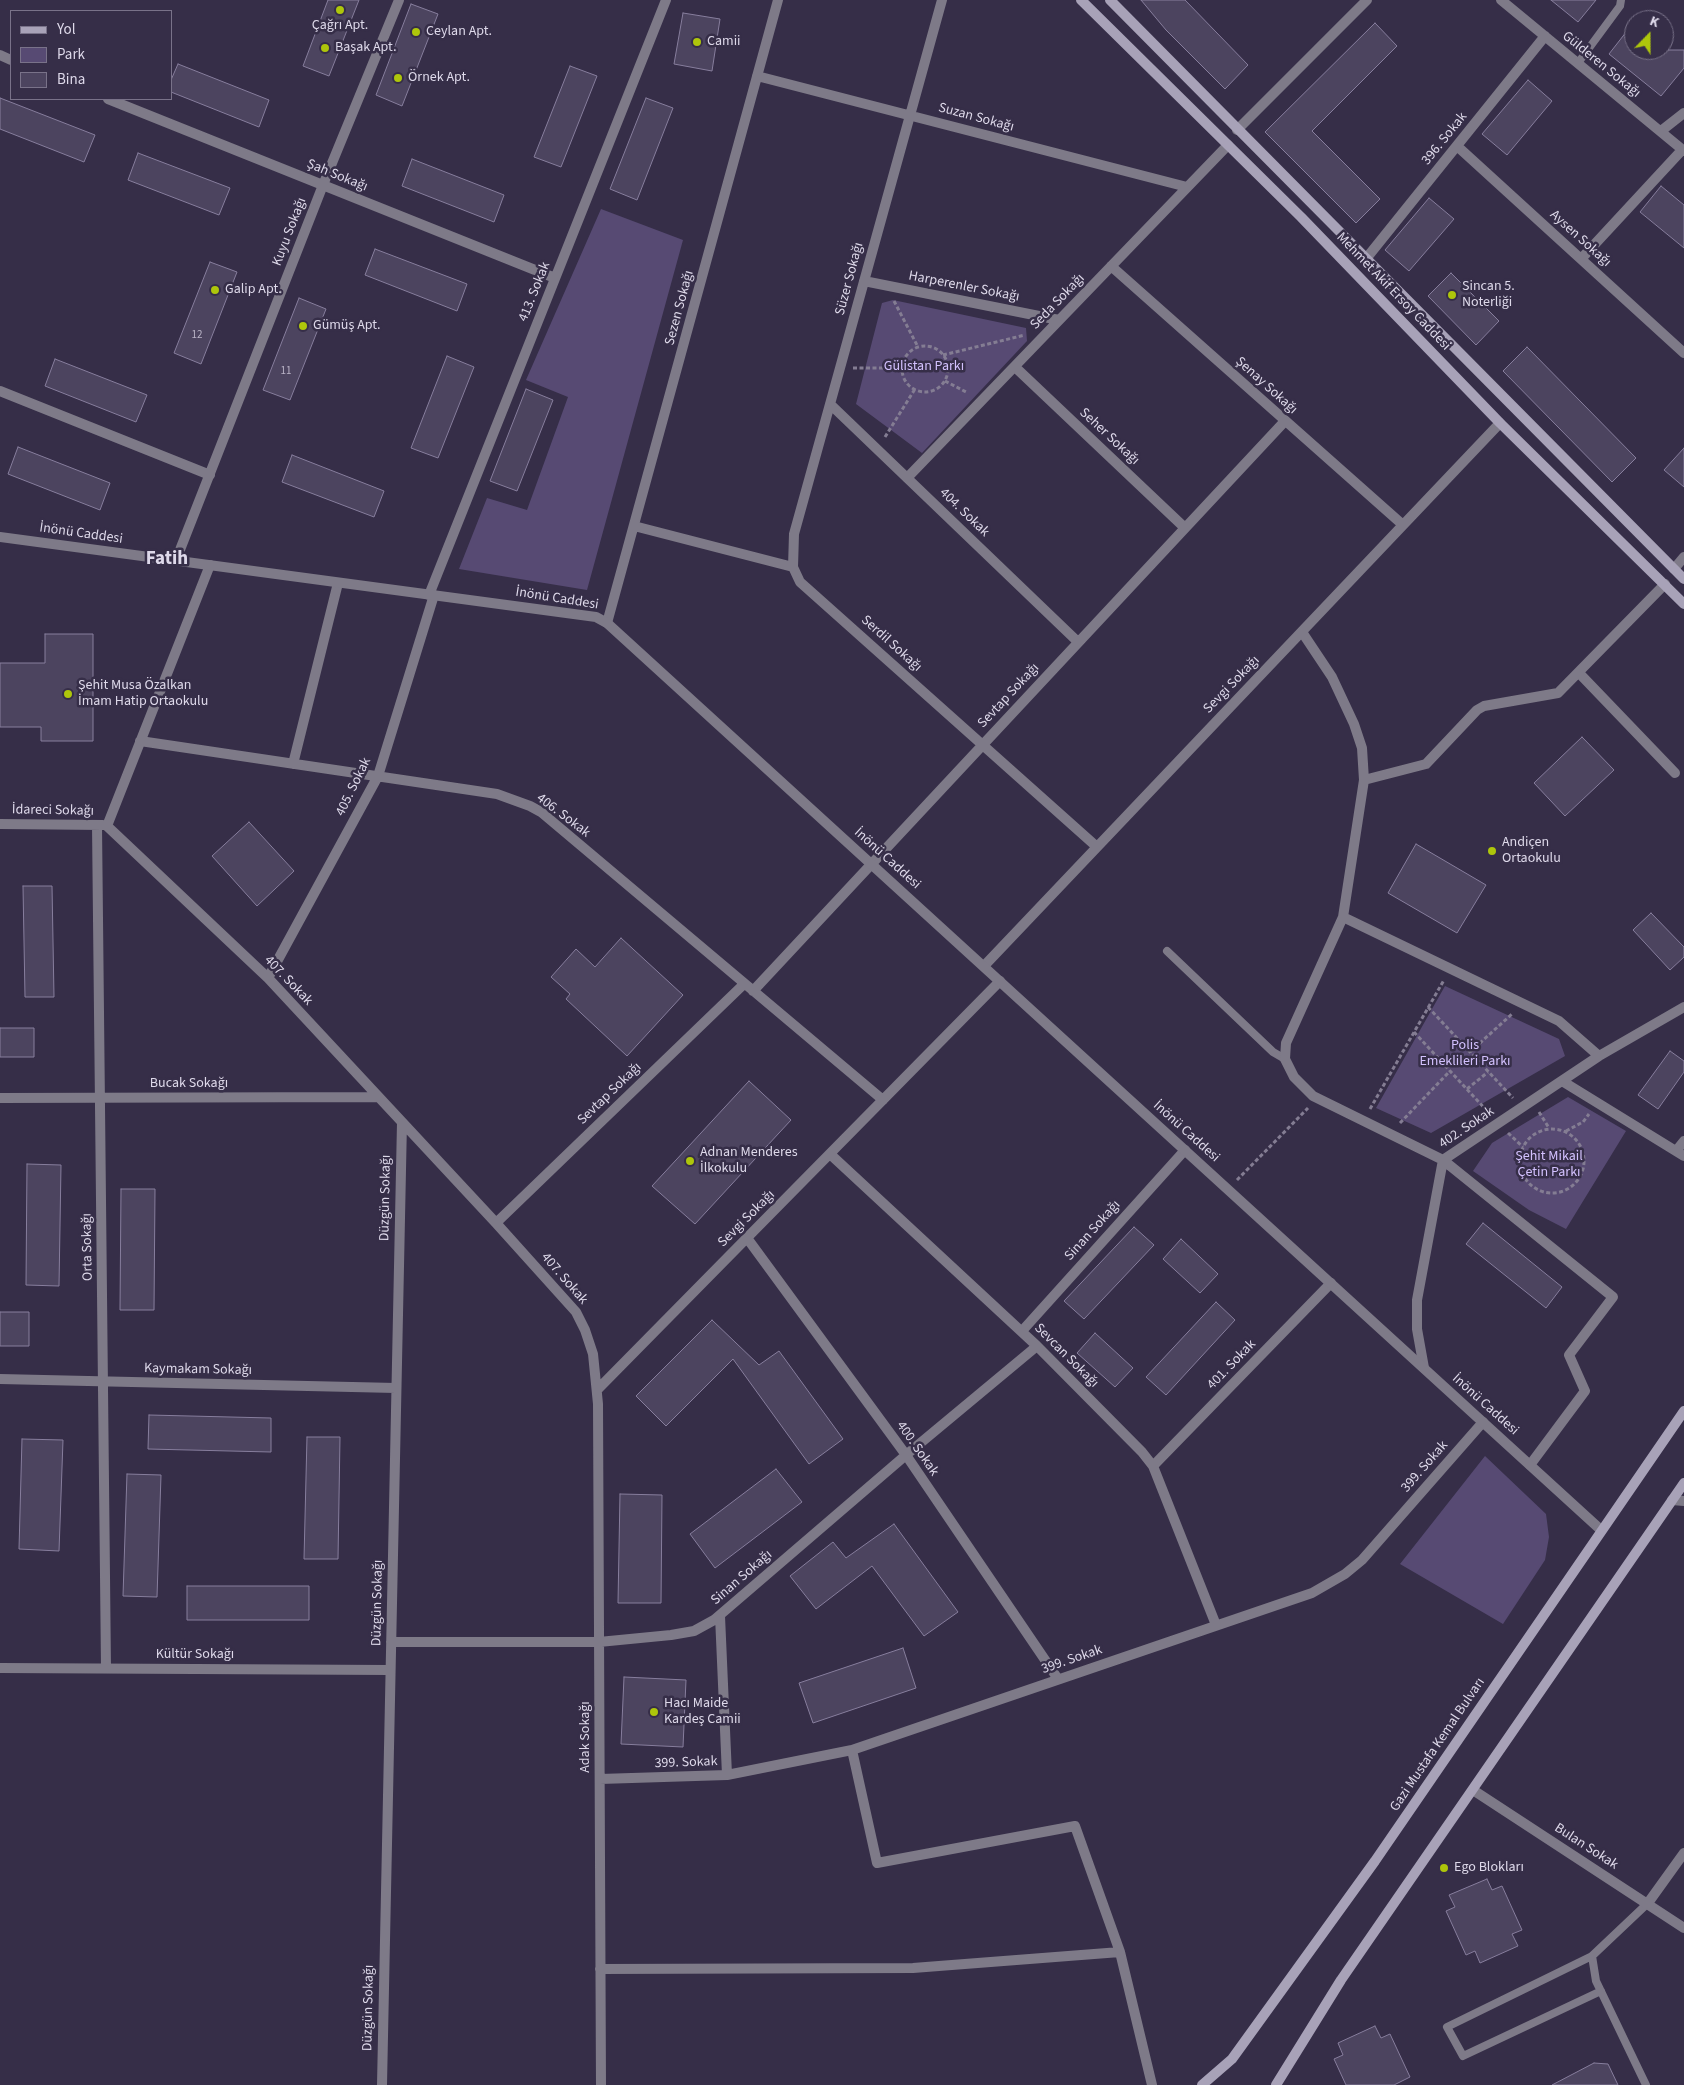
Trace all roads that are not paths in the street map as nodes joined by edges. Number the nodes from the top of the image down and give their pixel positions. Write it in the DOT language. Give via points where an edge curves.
graph roads {
  1 [pos="399,0"];
  2 [pos="666,0"];
  3 [pos="778,0"];
  4 [pos="942,0"];
  5 [pos="1081,0"];
  6 [pos="1110,0"];
  7 [pos="1367,0"];
  8 [pos="1501,0"];
  9 [pos="1621,0"];
  10 [pos="1545,36"];
  11 [pos="1578,63"];
  12 [pos="757,76"];
  13 [pos="110,100"];
  14 [pos="1684,113"];
  15 [pos="910,116"];
  16 [pos="1237,130"];
  17 [pos="1661,132"];
  18 [pos="1228,145"];
  19 [pos="1457,146"];
  20 [pos="1683,150"];
  21 [pos="323,185"];
  22 [pos="1187,188"];
  23 [pos="1582,259"];
  24 [pos="1366,260"];
  25 [pos="1111,266"];
  26 [pos="555,278"];
  27 [pos="864,281"];
  28 [pos="1055,324"];
  29 [pos="1684,353"];
  30 [pos="1015,366"];
  31 [pos="0,391"];
  32 [pos="830,404"];
  33 [pos="1285,421"];
  34 [pos="1500,423"];
  35 [pos="210,475"];
  36 [pos="907,478"];
  37 [pos="1403,525"];
  38 [pos="634,526"];
  39 [pos="1185,528"];
  40 [pos="0,536"];
  41 [pos="1684,557"];
  42 [pos="176,560"];
  43 [pos="210,565"];
  44 [pos="793,567"];
  45 [pos="1674,569"];
  46 [pos="1684,579"];
  47 [pos="338,582"];
  48 [pos="1665,584"];
  49 [pos="431,595"];
  50 [pos="1684,604"];
  51 [pos="607,623"];
  52 [pos="1302,632"];
  53 [pos="1078,642"];
  54 [pos="1579,673"];
  55 [pos="140,741"];
  56 [pos="983,744"];
  57 [pos="293,764"];
  58 [pos="1675,773"];
  59 [pos="378,776"];
  60 [pos="1364,780"];
  61 [pos="0,824"];
  62 [pos="102,825"];
  63 [pos="1097,847"];
  64 [pos="872,864"];
  65 [pos="1343,917"];
  66 [pos="1167,951"];
  67 [pos="984,966"];
  68 [pos="268,978"];
  69 [pos="1000,981"];
  70 [pos="744,984"];
  71 [pos="753,991"];
  72 [pos="1684,1007"];
  73 [pos="1599,1056"];
  74 [pos="1285,1060"];
  75 [pos="1562,1081"];
  76 [pos="378,1097"];
  77 [pos="0,1098"];
  78 [pos="100,1098"];
  79 [pos="884,1100"];
  80 [pos="402,1122"];
  81 [pos="1684,1141"];
  82 [pos="1185,1150"];
  83 [pos="830,1154"];
  84 [pos="1680,1154"];
  85 [pos="1443,1160"];
  86 [pos="496,1223"];
  87 [pos="747,1238"];
  88 [pos="1331,1283"];
  89 [pos="1022,1331"];
  90 [pos="1037,1346"];
  91 [pos="1424,1368"];
  92 [pos="0,1379"];
  93 [pos="103,1381"];
  94 [pos="396,1388"];
  95 [pos="598,1390"];
  96 [pos="1684,1410"];
  97 [pos="1483,1422"];
  98 [pos="906,1456"];
  99 [pos="1530,1465"];
  100 [pos="1153,1466"];
  101 [pos="1684,1483"];
  102 [pos="1672,1500"];
  103 [pos="1684,1501"];
  104 [pos="1602,1530"];
  105 [pos="720,1616"];
  106 [pos="1216,1625"];
  107 [pos="391,1642"];
  108 [pos="599,1642"];
  109 [pos="0,1668"];
  110 [pos="106,1668"];
  111 [pos="390,1670"];
  112 [pos="1058,1679"];
  113 [pos="852,1750"];
  114 [pos="727,1775"];
  115 [pos="600,1779"];
  116 [pos="1473,1790"];
  117 [pos="1684,1853"];
  118 [pos="1648,1903"];
  119 [pos="1684,1928"];
  120 [pos="1120,1952"];
  121 [pos="1592,1956"];
  122 [pos="600,1969"];
  123 [pos="1601,1991"];
  124 [pos="382,2085"];
  125 [pos="601,2085"];
  126 [pos="1152,2085"];
  127 [pos="1202,2085"];
  128 [pos="1276,2085"];
  129 [pos="1646,2085"];
  1 -- 21 [label="street, Kuyu Sokağı"];
  2 -- 26 [label="street, 413. Sokak"];
  3 -- 12 [label="street, Sezen Sokağı"];
  4 -- 15 [label="street, Süzer Sokağı"];
  5 -- 18 [label="main road, Mehmet Akif Ersoy Caddesi"];
  6 -- 16 [label="main road, Mehmet Akif Ersoy Caddesi"];
  7 -- 16 [label="street"];
  8 -- 10 [label="street, Gülderen Sokağı"];
  9 -- 11 [label="lane" via="1620,6"];
  10 -- 11 [label="street, Gülderen Sokağı"];
  10 -- 19 [label="street, 396. Sokak"];
  11 -- 17 [label="street, Gülderen Sokağı"];
  12 -- 15 [label="street, Suzan Sokağı"];
  12 -- 38 [label="street, Sezen Sokağı"];
  13 -- 21 [label="street, Şah Sokağı"];
  14 -- 17 [label="street"];
  15 -- 22 [label="street, Suzan Sokağı"];
  15 -- 27 [label="street, Süzer Sokağı"];
  16 -- 24 [label="main road, Mehmet Akif Ersoy Caddesi"];
  17 -- 20 [label="street, Gülderen Sokağı"];
  18 -- 22 [label="street, Seda Sokağı"];
  18 -- 34 [label="main road, Mehmet Akif Ersoy Caddesi"];
  19 -- 23 [label="street, Aysen Sokağı"];
  19 -- 24 [label="street, 396. Sokak"];
  20 -- 23 [label="street"];
  21 -- 26 [label="street, Şah Sokağı"];
  21 -- 35 [label="street, Kuyu Sokağı"];
  22 -- 25 [label="street, Seda Sokağı"];
  23 -- 29 [label="street, Aysen Sokağı"];
  24 -- 45 [label="main road, Mehmet Akif Ersoy Caddesi"];
  25 -- 28 [label="street, Seda Sokağı"];
  25 -- 33 [label="street, Şenay Sokağı"];
  26 -- 49 [label="street, 413. Sokak"];
  27 -- 28 [label="street, Harperenler Sokağı"];
  27 -- 32 [label="street, Süzer Sokağı"];
  28 -- 30 [label="street, Seda Sokağı"];
  30 -- 36 [label="street, Seda Sokağı"];
  30 -- 39 [label="street, Seher Sokağı"];
  31 -- 35 [label="street"];
  32 -- 36 [label="street, 404. Sokak"];
  32 -- 44 [label="street, Süzer Sokağı" via="794,534"];
  33 -- 37 [label="street, Şenay Sokağı"];
  33 -- 39 [label="street, Sevtap Sokağı"];
  34 -- 37 [label="street, Sevgi Sokağı"];
  34 -- 48 [label="main road, Mehmet Akif Ersoy Caddesi"];
  35 -- 42 [label="street, Kuyu Sokağı"];
  36 -- 53 [label="street, 404. Sokak"];
  37 -- 52 [label="street, Sevgi Sokağı"];
  38 -- 44 [label="street"];
  38 -- 51 [label="street, Sezen Sokağı"];
  39 -- 53 [label="street, Sevtap Sokağı"];
  40 -- 42 [label="street, İnönü Caddesi"];
  41 -- 45 [label="street"];
  42 -- 43 [label="street, İnönü Caddesi"];
  43 -- 47 [label="street, İnönü Caddesi"];
  43 -- 55 [label="street"];
  44 -- 56 [label="street, Serdil Sokağı" via="800,582"];
  45 -- 46 [label="main road, Mehmet Akif Ersoy Caddesi"];
  47 -- 49 [label="street, İnönü Caddesi"];
  47 -- 57 [label="street"];
  48 -- 50 [label="main road, Mehmet Akif Ersoy Caddesi"];
  48 -- 54 [label="street"];
  49 -- 51 [label="street, İnönü Caddesi" via="596,617"];
  49 -- 59 [label="street, 405. Sokak"];
  51 -- 64 [label="street, İnönü Caddesi"];
  52 -- 60 [label="street" via="1332,677 1354,724 1362,748"];
  52 -- 63 [label="street, Sevgi Sokağı"];
  53 -- 56 [label="street, Sevtap Sokağı"];
  54 -- 58 [label="street"];
  54 -- 60 [label="street" via="1558,694 1484,706 1477,710 1426,764"];
  55 -- 57 [label="street, 406. Sokak"];
  55 -- 62 [label="street"];
  56 -- 63 [label="street, Serdil Sokağı"];
  56 -- 64 [label="street, Sevtap Sokağı"];
  57 -- 59 [label="street, 406. Sokak"];
  59 -- 68 [label="street, 405. Sokak"];
  59 -- 70 [label="street, 406. Sokak" via="497,794 541,812"];
  60 -- 65 [label="street"];
  61 -- 62 [label="street, İdareci Sokağı"];
  62 -- 68 [label="street, 407. Sokak"];
  62 -- 78 [label="street, Orta Sokağı"];
  63 -- 67 [label="street, Sevgi Sokağı"];
  64 -- 67 [label="street, İnönü Caddesi"];
  64 -- 71 [label="street, Sevtap Sokağı"];
  65 -- 73 [label="street" via="1559,1021"];
  65 -- 74 [label="street" via="1286,1043"];
  66 -- 74 [label="lane"];
  67 -- 69 [label="street, İnönü Caddesi"];
  68 -- 76 [label="street, 407. Sokak"];
  69 -- 79 [label="street, Sevgi Sokağı"];
  69 -- 82 [label="street, İnönü Caddesi"];
  70 -- 71 [label="street, 406. Sokak"];
  70 -- 86 [label="street, Sevtap Sokağı"];
  71 -- 79 [label="street, 406. Sokak"];
  72 -- 73 [label="street, 402. Sokak"];
  73 -- 75 [label="street, 402. Sokak"];
  74 -- 85 [label="street" via="1294,1077 1318,1099"];
  75 -- 84 [label="street"];
  75 -- 85 [label="street, 402. Sokak"];
  76 -- 78 [label="street, Bucak Sokağı"];
  76 -- 80 [label="street, 407. Sokak"];
  77 -- 78 [label="street, Bucak Sokağı"];
  78 -- 93 [label="street, Orta Sokağı"];
  79 -- 83 [label="street, Sevgi Sokağı"];
  80 -- 86 [label="street, 407. Sokak"];
  80 -- 94 [label="street, Düzgün Sokağı"];
  81 -- 84 [label="street"];
  82 -- 88 [label="street, İnönü Caddesi"];
  82 -- 89 [label="street, Sinan Sokağı"];
  83 -- 87 [label="street, Sevgi Sokağı"];
  83 -- 89 [label="street, Sevcan Sokağı"];
  85 -- 91 [label="street, 402. Sokak" via="1418,1300 1417,1329"];
  85 -- 99 [label="street" via="1613,1297 1569,1355 1585,1391"];
  86 -- 95 [label="street, 407. Sokak" via="581,1320 593,1354"];
  87 -- 95 [label="street, Sevgi Sokağı"];
  87 -- 98 [label="street, 400. Sokak"];
  88 -- 91 [label="street, İnönü Caddesi"];
  88 -- 100 [label="street, 401. Sokak"];
  89 -- 90 [label="street, Sevcan Sokağı"];
  90 -- 98 [label="street, Sinan Sokağı"];
  90 -- 100 [label="street, Sevcan Sokağı"];
  91 -- 97 [label="street, İnönü Caddesi"];
  92 -- 93 [label="street, Kaymakam Sokağı"];
  93 -- 94 [label="street, Kaymakam Sokağı"];
  93 -- 110 [label="street, Orta Sokağı"];
  94 -- 107 [label="street, Düzgün Sokağı"];
  95 -- 108 [label="street, Adak Sokağı"];
  96 -- 104 [label="main road, Gazi Mustafa Kemal Bulvarı"];
  97 -- 99 [label="street, İnönü Caddesi"];
  97 -- 106 [label="street, 399. Sokak" via="1362,1560 1335,1581"];
  98 -- 105 [label="street, Sinan Sokağı"];
  98 -- 112 [label="street, 400. Sokak"];
  99 -- 104 [label="street, İnönü Caddesi"];
  100 -- 106 [label="street, Sevcan Sokağı"];
  101 -- 102 [label="main road"];
  102 -- 103 [label="street"];
  102 -- 116 [label="main road"];
  104 -- 127 [label="main road, Gazi Mustafa Kemal Bulvarı" via="1375,1861 1232,2059"];
  105 -- 108 [label="street, Sinan Sokağı" via="683,1634"];
  105 -- 114 [label="street"];
  106 -- 112 [label="street, 399. Sokak"];
  107 -- 108 [label="street, Sinan Sokağı"];
  107 -- 111 [label="street, Düzgün Sokağı"];
  108 -- 115 [label="street, Adak Sokağı"];
  109 -- 110 [label="street, Kültür Sokağı"];
  110 -- 111 [label="street, Kültür Sokağı"];
  111 -- 124 [label="street, Düzgün Sokağı"];
  112 -- 113 [label="street, 399. Sokak"];
  113 -- 114 [label="street, 399. Sokak"];
  113 -- 120 [label="street" via="877,1863 1075,1826"];
  114 -- 115 [label="street, 399. Sokak"];
  115 -- 122 [label="street, Adak Sokağı"];
  116 -- 118 [label="street, Bulan Sokak"];
  116 -- 128 [label="main road" via="1341,1980"];
  117 -- 118 [label="street"];
  118 -- 119 [label="street, Bulan Sokak"];
  118 -- 121 [label="lane"];
  120 -- 122 [label="street" via="913,1968"];
  120 -- 126 [label="street"];
  121 -- 123 [label="lane"];
  121 -- 123 [label="lane" via="1446,2028 1463,2056"];
  122 -- 125 [label="street, Adak Sokağı"];
  123 -- 129 [label="lane"];
}
